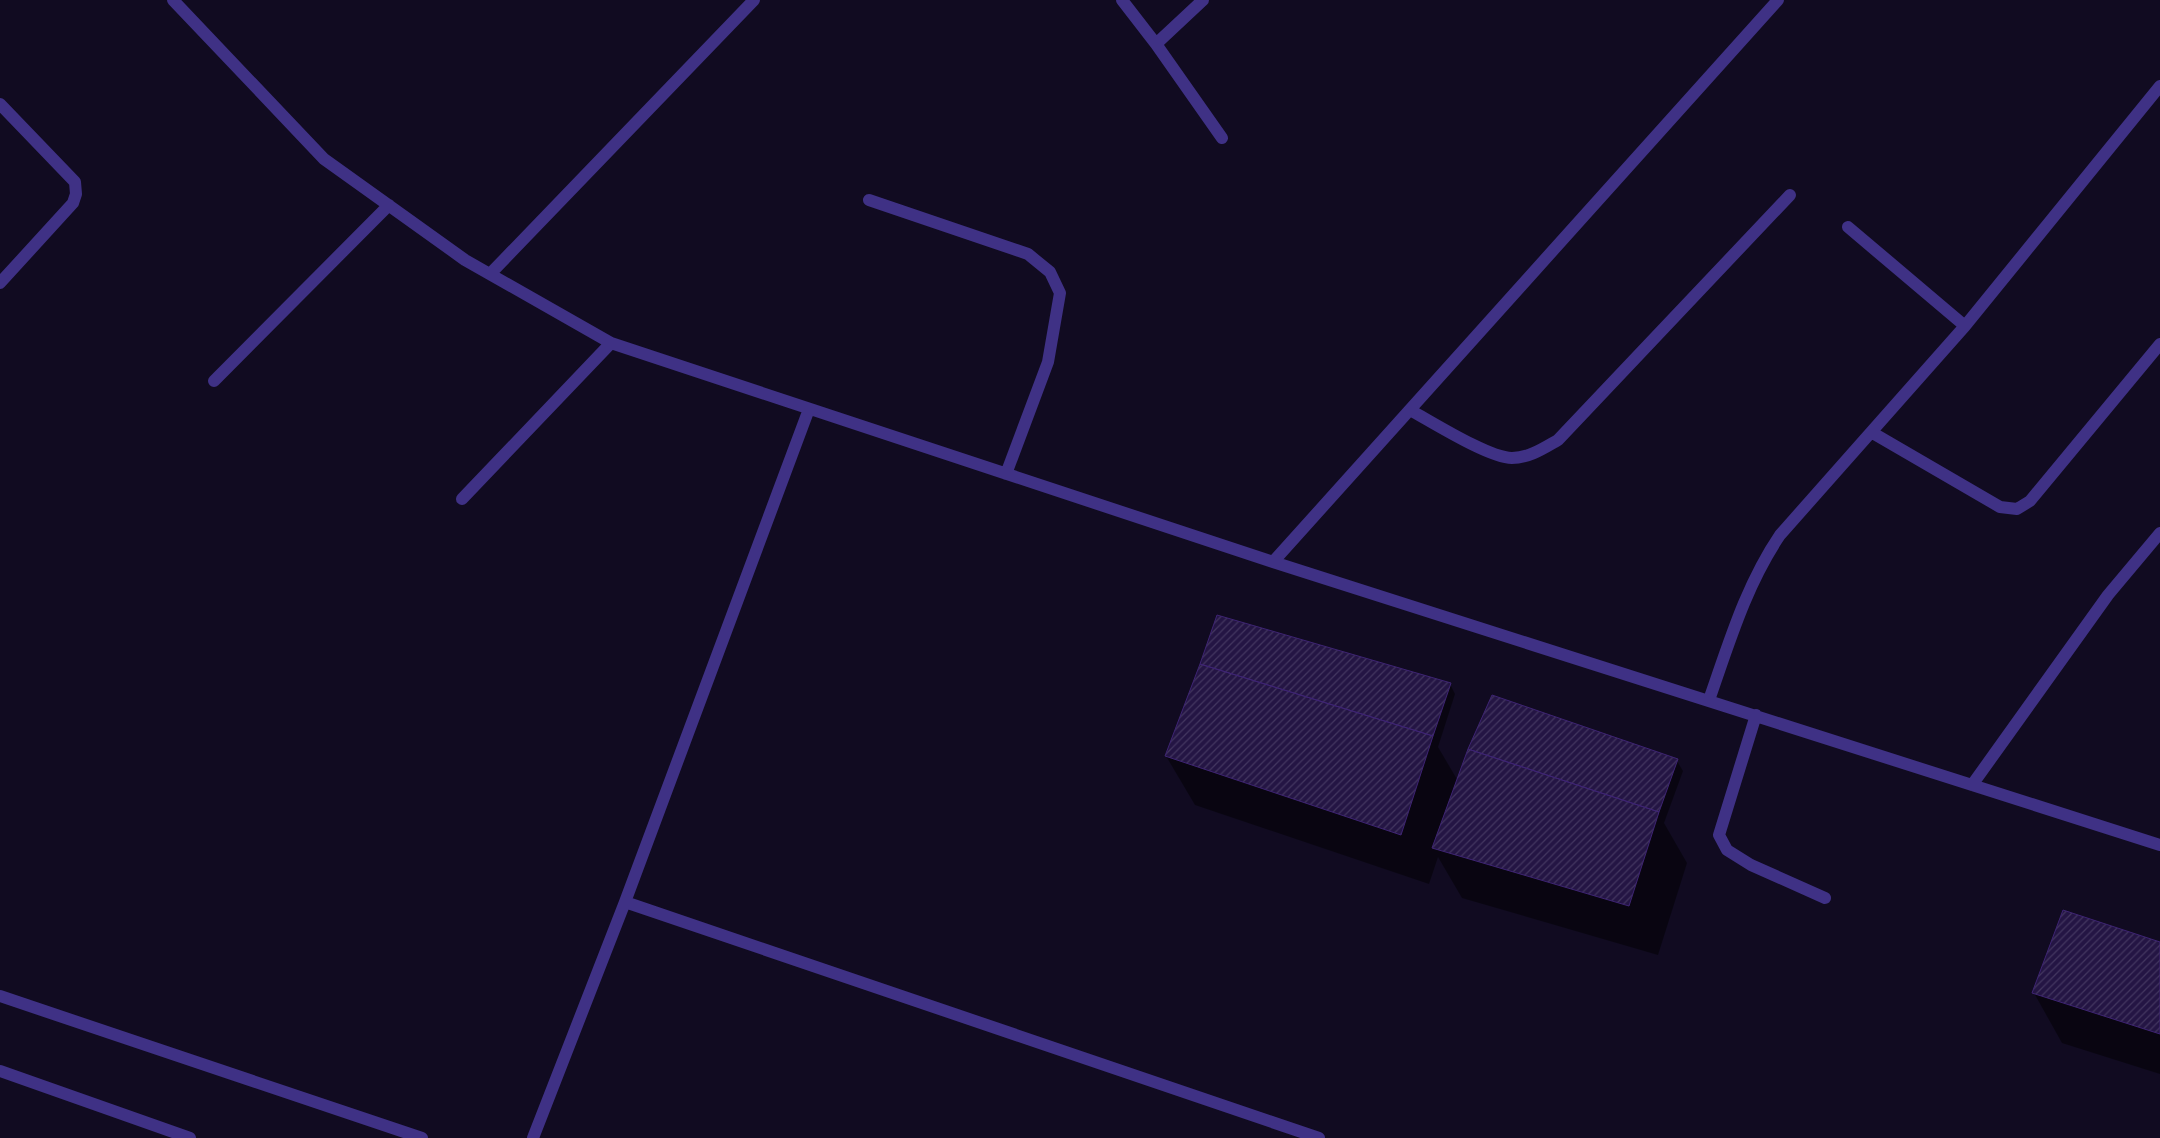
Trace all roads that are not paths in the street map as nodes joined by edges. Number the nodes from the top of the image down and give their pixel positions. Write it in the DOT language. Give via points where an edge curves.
graph roads {
  1 [pos="173,0"];
  2 [pos="754,0"];
  3 [pos="1122,0"];
  4 [pos="1203,0"];
  5 [pos="1778,0"];
  6 [pos="1156,44"];
  7 [pos="2160,86"];
  8 [pos="0,104"];
  9 [pos="1222,138"];
  10 [pos="1790,195"];
  11 [pos="869,200"];
  12 [pos="389,205"];
  13 [pos="1848,227"];
  14 [pos="490,274"];
  15 [pos="0,283"];
  16 [pos="1965,326"];
  17 [pos="611,343"];
  18 [pos="2160,344"];
  19 [pos="214,381"];
  20 [pos="809,409"];
  21 [pos="1410,410"];
  22 [pos="1871,432"];
  23 [pos="1006,474"];
  24 [pos="462,499"];
  25 [pos="2160,532"];
  26 [pos="1273,562"];
  27 [pos="1709,700"];
  28 [pos="1756,715"];
  29 [pos="1972,785"];
  30 [pos="2160,845"];
  31 [pos="1825,898"];
  32 [pos="624,902"];
  33 [pos="0,996"];
  34 [pos="0,1071"];
  35 [pos="190,1138"];
  36 [pos="422,1138"];
  37 [pos="534,1138"];
  38 [pos="1319,1138"];
  1 -- 12 [label="street" via="324,158"];
  2 -- 14 [label="street"];
  3 -- 6 [label="street"];
  4 -- 6 [label="street"];
  5 -- 21 [label="street"];
  6 -- 9 [label="street"];
  7 -- 16 [label="street"];
  8 -- 15 [label="street" via="75,182 76,194 73,203"];
  10 -- 21 [label="street" via="1558,440 1532,455 1512,458 1494,454"];
  11 -- 23 [label="street" via="1028,254 1050,272 1060,293 1048,362"];
  12 -- 14 [label="street" via="465,260"];
  12 -- 19 [label="street"];
  13 -- 16 [label="street"];
  14 -- 17 [label="street"];
  16 -- 22 [label="street"];
  17 -- 20 [label="street"];
  17 -- 24 [label="street"];
  18 -- 22 [label="street" via="2030,501 2016,509 2000,507"];
  20 -- 23 [label="street"];
  20 -- 32 [label="street"];
  21 -- 26 [label="street"];
  22 -- 27 [label="street" via="1780,535 1765,557 1749,588"];
  23 -- 26 [label="street"];
  25 -- 29 [label="street" via="2108,595"];
  26 -- 27 [label="street"];
  27 -- 28 [label="street"];
  28 -- 29 [label="street"];
  28 -- 31 [label="street" via="1719,835 1727,850 1751,865"];
  29 -- 30 [label="street"];
  32 -- 37 [label="street"];
  32 -- 38 [label="street"];
  33 -- 36 [label="street"];
  34 -- 35 [label="street"];
}
